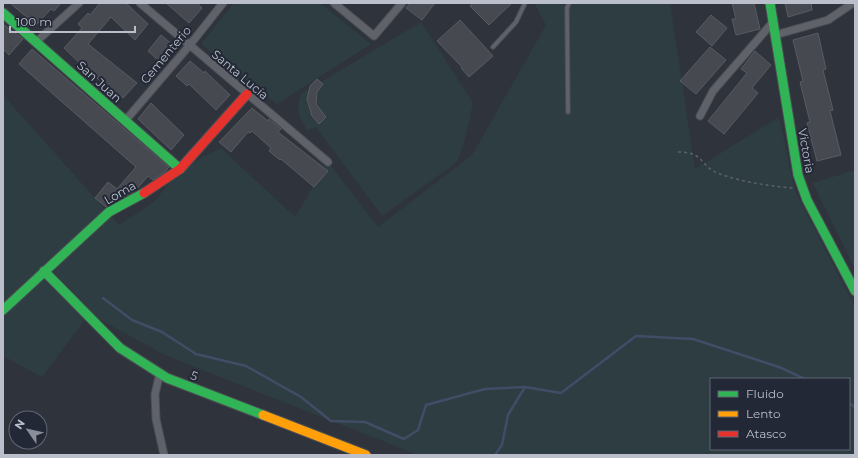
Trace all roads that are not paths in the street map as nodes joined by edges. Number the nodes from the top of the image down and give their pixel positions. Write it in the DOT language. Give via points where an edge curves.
graph roads {
  1 [pos="79,3"];
  2 [pos="140,3"];
  3 [pos="223,3"];
  4 [pos="334,3"];
  5 [pos="402,3"];
  6 [pos="525,3"];
  7 [pos="569,3"];
  8 [pos="770,3"];
  9 [pos="853,3"];
  10 [pos="3,13"];
  11 [pos="773,22"];
  12 [pos="775,35"];
  13 [pos="36,42"];
  14 [pos="189,46"];
  15 [pos="493,47"];
  16 [pos="247,94"];
  17 [pos="568,112"];
  18 [pos="700,116"];
  19 [pos="125,121"];
  20 [pos="328,162"];
  21 [pos="180,169"];
  22 [pos="44,271"];
  23 [pos="855,291"];
  24 [pos="3,310"];
  25 [pos="160,373"];
  26 [pos="164,455"];
  27 [pos="366,455"];
  1 -- 13 [label="street"];
  2 -- 14 [label="street, Santa Lucía"];
  3 -- 14 [label="street, Cementerio"];
  4 -- 5 [label="street" via="374,36"];
  6 -- 15 [label="lane" via="516,22"];
  7 -- 17 [label="lane" via="566,8"];
  8 -- 11 [label="street, Victoria"];
  9 -- 12 [label="street" via="828,20"];
  10 -- 13 [label="street, San Juan"];
  11 -- 12 [label="street, Victoria"];
  11 -- 18 [label="street" via="713,91"];
  12 -- 23 [label="street, Victoria" via="798,175 807,200"];
  13 -- 19 [label="street, San Juan"];
  14 -- 16 [label="street, Santa Lucía"];
  14 -- 19 [label="street, Cementerio"];
  16 -- 20 [label="street, Santa Lucía"];
  16 -- 21 [label="street, Loma"];
  19 -- 21 [label="street, San Juan"];
  21 -- 22 [label="street, Loma" via="146,192 109,212"];
  22 -- 24 [label="street, Loma"];
  22 -- 25 [label="street, 5" via="120,348"];
  25 -- 26 [label="street" via="155,394 156,419"];
  25 -- 27 [label="street, 5" via="167,378"];
}
